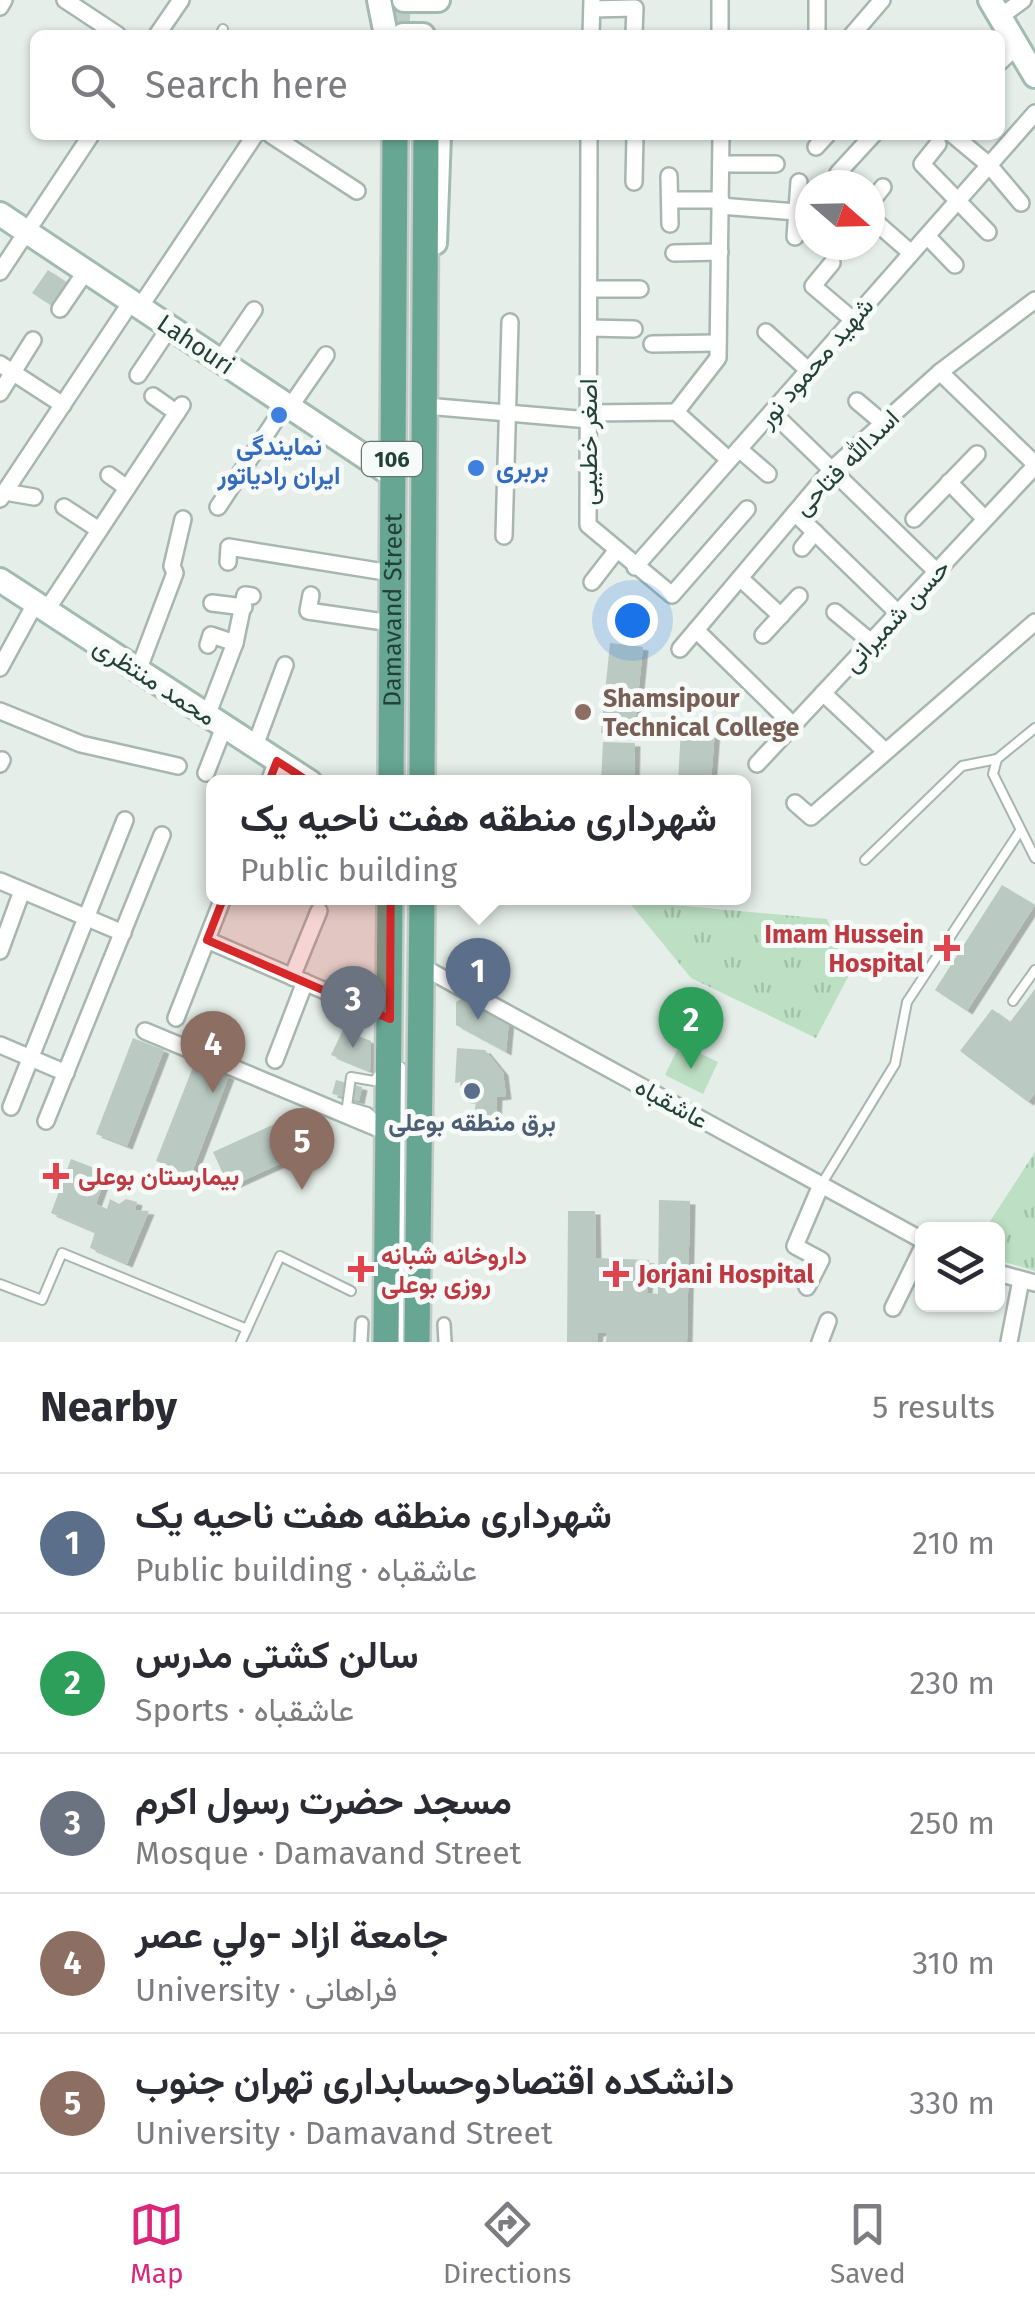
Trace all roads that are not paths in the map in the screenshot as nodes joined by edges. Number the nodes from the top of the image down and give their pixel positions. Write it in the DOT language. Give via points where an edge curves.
graph roads {
  1 [pos="4,0"];
  2 [pos="64,0"];
  3 [pos="181,0"];
  4 [pos="379,0"];
  5 [pos="404,0"];
  6 [pos="438,0"];
  7 [pos="720,0"];
  8 [pos="818,0"];
  9 [pos="882,0"];
  10 [pos="1023,0"];
  11 [pos="592,4"];
  12 [pos="0,7"];
  13 [pos="995,8"];
  14 [pos="110,30"];
  15 [pos="161,30"];
  16 [pos="385,30"];
  17 [pos="591,30"];
  18 [pos="634,30"];
  19 [pos="720,30"];
  20 [pos="817,30"];
  21 [pos="856,30"];
  22 [pos="1009,54"];
  23 [pos="1035,76"];
  24 [pos="1035,113"];
  25 [pos="88,140"];
  26 [pos="251,140"];
  27 [pos="279,140"];
  28 [pos="384,140"];
  29 [pos="395,140"];
  30 [pos="404,140"];
  31 [pos="416,140"];
  32 [pos="426,140"];
  33 [pos="440,140"];
  34 [pos="590,140"];
  35 [pos="635,140"];
  36 [pos="721,140"];
  37 [pos="868,140"];
  38 [pos="959,140"];
  39 [pos="938,144"];
  40 [pos="721,164"];
  41 [pos="776,164"];
  42 [pos="989,165"];
  43 [pos="840,170"];
  44 [pos="669,176"];
  45 [pos="634,182"];
  46 [pos="357,191"];
  47 [pos="670,200"];
  48 [pos="959,200"];
  49 [pos="720,203"];
  50 [pos="1020,203"];
  51 [pos="795,212"];
  52 [pos="0,214"];
  53 [pos="670,224"];
  54 [pos="885,231"];
  55 [pos="27,232"];
  56 [pos="988,232"];
  57 [pos="927,236"];
  58 [pos="720,252"];
  59 [pos="674,253"];
  60 [pos="911,254"];
  61 [pos="832,263"];
  62 [pos="954,265"];
  63 [pos="86,271"];
  64 [pos="0,272"];
  65 [pos="589,288"];
  66 [pos="640,289"];
  67 [pos="426,295"];
  68 [pos="391,296"];
  69 [pos="1035,300"];
  70 [pos="136,304"];
  71 [pos="60,310"];
  72 [pos="254,310"];
  73 [pos="853,320"];
  74 [pos="510,322"];
  75 [pos="170,327"];
  76 [pos="589,328"];
  77 [pos="634,329"];
  78 [pos="766,332"];
  79 [pos="33,340"];
  80 [pos="718,343"];
  81 [pos="652,344"];
  82 [pos="326,355"];
  83 [pos="220,360"];
  84 [pos="6,368"];
  85 [pos="808,370"];
  86 [pos="940,372"];
  87 [pos="138,375"];
  88 [pos="0,392"];
  89 [pos="154,396"];
  90 [pos="857,401"];
  91 [pos="63,404"];
  92 [pos="288,406"];
  93 [pos="426,406"];
  94 [pos="676,412"];
  95 [pos="772,412"];
  96 [pos="508,413"];
  97 [pos="589,417"];
  98 [pos="883,423"];
  99 [pos="734,454"];
  100 [pos="977,454"];
  101 [pos="832,470"];
  102 [pos="1033,471"];
  103 [pos="768,474"];
  104 [pos="109,475"];
  105 [pos="392,475"];
  106 [pos="949,482"];
  107 [pos="127,488"];
  108 [pos="2,496"];
  109 [pos="34,497"];
  110 [pos="64,507"];
  111 [pos="218,507"];
  112 [pos="747,510"];
  113 [pos="795,512"];
  114 [pos="183,519"];
  115 [pos="914,519"];
  116 [pos="986,519"];
  117 [pos="99,530"];
  118 [pos="815,532"];
  119 [pos="504,536"];
  120 [pos="802,548"];
  121 [pos="616,551"];
  122 [pos="229,554"];
  123 [pos="635,567"];
  124 [pos="936,572"];
  125 [pos="392,573"];
  126 [pos="740,578"];
  127 [pos="592,582"];
  128 [pos="1,583"];
  129 [pos="311,595"];
  130 [pos="799,596"];
  131 [pos="212,603"];
  132 [pos="41,607"];
  133 [pos="834,612"];
  134 [pos="898,613"];
  135 [pos="780,616"];
  136 [pos="1035,622"];
  137 [pos="391,623"];
  138 [pos="696,630"];
  139 [pos="763,635"];
  140 [pos="871,642"];
  141 [pos="235,643"];
  142 [pos="208,645"];
  143 [pos="680,649"];
  144 [pos="284,664"];
  145 [pos="0,668"];
  146 [pos="138,671"];
  147 [pos="823,693"];
  148 [pos="0,711"];
  149 [pos="216,721"];
  150 [pos="793,726"];
  151 [pos="1035,728"];
  152 [pos="255,746"];
  153 [pos="885,750"];
  154 [pos="998,759"];
  155 [pos="757,764"];
  156 [pos="178,766"];
  157 [pos="273,772"];
  158 [pos="206,773"];
  159 [pos="391,775"];
  160 [pos="403,775"];
  161 [pos="415,775"];
  162 [pos="422,775"];
  163 [pos="794,804"];
  164 [pos="125,820"];
  165 [pos="1020,831"];
  166 [pos="162,835"];
  167 [pos="1035,858"];
  168 [pos="864,860"];
  169 [pos="0,881"];
  170 [pos="22,890"];
  171 [pos="221,905"];
  172 [pos="390,905"];
  173 [pos="414,905"];
  174 [pos="422,905"];
  175 [pos="319,911"];
  176 [pos="85,917"];
  177 [pos="123,932"];
  178 [pos="207,940"];
  179 [pos="0,951"];
  180 [pos="421,966"];
  181 [pos="1035,970"];
  182 [pos="299,979"];
  183 [pos="1013,1001"];
  184 [pos="176,1018"];
  185 [pos="390,1018"];
  186 [pos="145,1031"];
  187 [pos="0,1046"];
  188 [pos="30,1058"];
  189 [pos="395,1058"];
  190 [pos="275,1060"];
  191 [pos="66,1073"];
  192 [pos="11,1107"];
  193 [pos="46,1121"];
  194 [pos="389,1133"];
  195 [pos="821,1184"];
  196 [pos="915,1236"];
  197 [pos="915,1263"];
  198 [pos="1028,1282"];
  199 [pos="0,1284"];
  200 [pos="807,1287"];
  201 [pos="351,1291"];
  202 [pos="892,1308"];
  203 [pos="828,1321"];
  204 [pos="362,1322"];
  205 [pos="444,1324"];
  206 [pos="247,1330"];
  207 [pos="241,1342"];
  208 [pos="361,1342"];
  209 [pos="386,1342"];
  210 [pos="399,1342"];
  211 [pos="408,1342"];
  212 [pos="417,1342"];
  213 [pos="445,1342"];
  214 [pos="820,1342"];
  215 [pos="1009,1342"];
  1 -- 12 [label="street"];
  2 -- 14 [label="street"];
  3 -- 15 [label="street"];
  4 -- 16 [label="main road"];
  5 -- 6 [label="main road"];
  7 -- 19 [label="street"];
  8 -- 20 [label="street"];
  9 -- 21 [label="street"];
  10 -- 13 [label="street"];
  11 -- 17 [label="street"];
  11 -- 18 [label="street" via="635,8"];
  22 -- 23 [label="main road"];
  24 -- 42 [label="street, شهید محمود نور"];
  25 -- 55 [label="street"];
  26 -- 70 [label="street"];
  27 -- 46 [label="street"];
  28 -- 68 [label="main road" via="384,252"];
  29 -- 68 [label="main road, Damavand Street / 106"];
  30 -- 160 [label="lane"];
  31 -- 161 [label="lane"];
  32 -- 67 [label="main road, Damavand Street / 106"];
  33 -- 67 [label="main road"];
  34 -- 65 [label="street, اصغر خطیبی"];
  35 -- 45 [label="street"];
  36 -- 40 [label="street"];
  37 -- 43 [label="street"];
  38 -- 42 [label="street"];
  39 -- 48 [label="street" via="922,164"];
  40 -- 41 [label="street"];
  40 -- 49 [label="street"];
  42 -- 48 [label="street, شهید محمود نور"];
  42 -- 50 [label="street"];
  44 -- 47 [label="street"];
  47 -- 49 [label="street"];
  47 -- 53 [label="street"];
  48 -- 56 [label="street"];
  48 -- 57 [label="street, شهید محمود نور"];
  49 -- 51 [label="street"];
  49 -- 58 [label="street"];
  52 -- 55 [label="main road, Lahouri"];
  54 -- 60 [label="street"];
  55 -- 63 [label="main road, Lahouri"];
  55 -- 64 [label="street"];
  57 -- 60 [label="street, شهید محمود نور"];
  57 -- 62 [label="street"];
  58 -- 59 [label="street"];
  58 -- 80 [label="street"];
  60 -- 73 [label="street, شهید محمود نور"];
  61 -- 73 [label="street" via="813,286"];
  63 -- 70 [label="main road, Lahouri"];
  63 -- 71 [label="street"];
  65 -- 66 [label="street"];
  65 -- 76 [label="street, اصغر خطیبی"];
  67 -- 93 [label="main road, Damavand Street / 106"];
  68 -- 105 [label="main road, Damavand Street / 106"];
  69 -- 86 [label="street, اسدالله فتاحی"];
  70 -- 75 [label="main road, Lahouri"];
  70 -- 91 [label="street"];
  72 -- 83 [label="street"];
  73 -- 85 [label="street, شهید محمود نور"];
  74 -- 96 [label="street"];
  75 -- 83 [label="main road, Lahouri"];
  75 -- 87 [label="street"];
  76 -- 77 [label="street"];
  76 -- 97 [label="street, اصغر خطیبی"];
  78 -- 85 [label="street"];
  79 -- 84 [label="street"];
  80 -- 81 [label="street"];
  80 -- 94 [label="street" via="718,358"];
  82 -- 92 [label="street"];
  83 -- 92 [label="main road, Lahouri"];
  84 -- 88 [label="street"];
  84 -- 91 [label="street"];
  85 -- 95 [label="street, شهید محمود نور"];
  86 -- 98 [label="street, اسدالله فتاحی"];
  86 -- 102 [label="street"];
  89 -- 107 [label="street" via="180,409"];
  90 -- 98 [label="street"];
  91 -- 108 [label="street"];
  92 -- 105 [label="main road, Lahouri"];
  92 -- 111 [label="street"];
  93 -- 96 [label="street"];
  93 -- 162 [label="main road, Damavand Street / 106"];
  94 -- 97 [label="street"];
  94 -- 99 [label="street"];
  95 -- 99 [label="street, شهید محمود نور"];
  95 -- 101 [label="street"];
  96 -- 97 [label="street"];
  96 -- 119 [label="street"];
  97 -- 121 [label="street, اصغر خطیبی" via="588,526"];
  98 -- 101 [label="street, اسدالله فتاحی"];
  99 -- 103 [label="street"];
  99 -- 123 [label="street, شهید محمود نور"];
  100 -- 106 [label="street"];
  101 -- 113 [label="street, اسدالله فتاحی"];
  101 -- 124 [label="street"];
  102 -- 116 [label="street, حسن شمیرانی"];
  104 -- 107 [label="street"];
  105 -- 125 [label="main road, Damavand Street / 106"];
  106 -- 115 [label="street"];
  106 -- 116 [label="street"];
  107 -- 117 [label="street"];
  108 -- 109 [label="street"];
  110 -- 117 [label="street"];
  112 -- 123 [label="street, اصغر خطیبی" via="672,595"];
  113 -- 118 [label="street"];
  113 -- 126 [label="street, اسدالله فتاحی"];
  114 -- 146 [label="street" via="175,573"];
  116 -- 124 [label="street, حسن شمیرانی"];
  117 -- 132 [label="street"];
  118 -- 120 [label="street"];
  118 -- 134 [label="street"];
  121 -- 123 [label="street, اصغر خطیبی"];
  121 -- 127 [label="street"];
  122 -- 125 [label="street"];
  124 -- 134 [label="street, حسن شمیرانی"];
  125 -- 137 [label="main road, Damavand Street / 106"];
  126 -- 135 [label="street"];
  126 -- 138 [label="street, اسدالله فتاحی"];
  128 -- 132 [label="main road, محمد منتظری"];
  129 -- 137 [label="street" via="308,611"];
  130 -- 135 [label="street"];
  131 -- 141 [label="street" via="246,606"];
  132 -- 145 [label="street"];
  132 -- 146 [label="main road, محمد منتظری"];
  133 -- 140 [label="street"];
  134 -- 140 [label="street, حسن شمیرانی"];
  135 -- 139 [label="street"];
  136 -- 153 [label="street"];
  137 -- 159 [label="main road, Damavand Street / 106"];
  138 -- 143 [label="street, اسدالله فتاحی"];
  138 -- 150 [label="street"];
  140 -- 147 [label="street, حسن شمیرانی"];
  141 -- 142 [label="street" via="211,635"];
  141 -- 149 [label="street"];
  144 -- 152 [label="street"];
  146 -- 149 [label="main road, محمد منتظری"];
  147 -- 150 [label="street, حسن شمیرانی"];
  147 -- 153 [label="street"];
  148 -- 156 [label="street" via="81,744"];
  149 -- 152 [label="main road, محمد منتظری"];
  149 -- 158 [label="street"];
  150 -- 155 [label="street, حسن شمیرانی"];
  151 -- 154 [label="lane"];
  152 -- 157 [label="main road, محمد منتظری"];
  153 -- 163 [label="street" via="810,817"];
  154 -- 165 [label="lane" via="995,782"];
  154 -- 168 [label="lane" via="962,766"];
  164 -- 176 [label="street"];
  165 -- 167 [label="lane"];
  165 -- 195 [label="lane" via="907,1002 895,1064"];
  166 -- 177 [label="street"];
  169 -- 170 [label="street"];
  170 -- 176 [label="street"];
  170 -- 179 [label="street"];
  171 -- 178 [label="street"];
  172 -- 185 [label="main road"];
  173 -- 211 [label="lane"];
  174 -- 180 [label="main road"];
  175 -- 182 [label="street"];
  176 -- 177 [label="street"];
  176 -- 188 [label="street"];
  177 -- 191 [label="street"];
  178 -- 182 [label="street"];
  178 -- 184 [label="street"];
  180 -- 195 [label="street, عاشقباه"];
  180 -- 212 [label="main road"];
  181 -- 183 [label="lane"];
  182 -- 185 [label="street"];
  182 -- 190 [label="street"];
  185 -- 189 [label="main road"];
  186 -- 194 [label="street"];
  187 -- 188 [label="street"];
  188 -- 191 [label="street"];
  188 -- 192 [label="street"];
  189 -- 194 [label="main road"];
  189 -- 194 [label="lane" via="374,1080 352,1077 348,1106 368,1112"];
  189 -- 210 [label="lane"];
  191 -- 193 [label="street"];
  194 -- 209 [label="main road"];
  195 -- 196 [label="street, عاشقباه"];
  195 -- 200 [label="street" via="794,1246 821,1260"];
  197 -- 202 [label="street"];
  198 -- 215 [label="street"];
  199 -- 206 [label="lane" via="42,1300 62,1254"];
  201 -- 206 [label="lane" via="280,1256"];
  203 -- 214 [label="street"];
  204 -- 208 [label="street"];
  205 -- 213 [label="street"];
  206 -- 207 [label="lane"];
}
